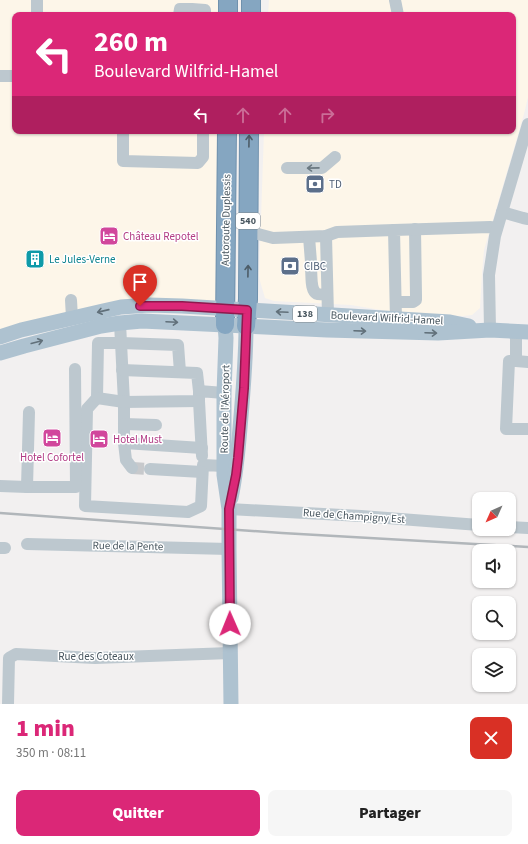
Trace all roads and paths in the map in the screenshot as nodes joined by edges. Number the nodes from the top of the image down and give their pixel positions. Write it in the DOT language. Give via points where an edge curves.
graph roads {
  1 [pos="37,0"];
  2 [pos="228,0"];
  3 [pos="251,0"];
  4 [pos="396,0"];
  5 [pos="192,8"];
  6 [pos="37,12"];
  7 [pos="180,12"];
  8 [pos="205,12"];
  9 [pos="228,12"];
  10 [pos="251,12"];
  11 [pos="398,12"];
  12 [pos="0,76"];
  13 [pos="12,76"];
  14 [pos="528,124"];
  15 [pos="123,134"];
  16 [pos="203,134"];
  17 [pos="226,134"];
  18 [pos="250,134"];
  19 [pos="335,157"];
  20 [pos="287,168"];
  21 [pos="502,212"];
  22 [pos="528,219"];
  23 [pos="497,228"];
  24 [pos="415,229"];
  25 [pos="394,230"];
  26 [pos="248,234"];
  27 [pos="326,236"];
  28 [pos="309,237"];
  29 [pos="327,294"];
  30 [pos="71,300"];
  31 [pos="396,302"];
  32 [pos="328,315"];
  33 [pos="225,317"];
  34 [pos="72,318"];
  35 [pos="246,318"];
  36 [pos="396,319"];
  37 [pos="120,323"];
  38 [pos="490,330"];
  39 [pos="522,332"];
  40 [pos="0,337"];
  41 [pos="121,342"];
  42 [pos="0,353"];
  43 [pos="516,361"];
  44 [pos="528,362"];
  45 [pos="75,369"];
  46 [pos="122,370"];
  47 [pos="180,372"];
  48 [pos="224,393"];
  49 [pos="199,396"];
  50 [pos="97,398"];
  51 [pos="124,402"];
  52 [pos="29,412"];
  53 [pos="124,424"];
  54 [pos="156,425"];
  55 [pos="528,429"];
  56 [pos="124,443"];
  57 [pos="202,448"];
  58 [pos="224,466"];
  59 [pos="132,468"];
  60 [pos="150,469"];
  61 [pos="203,469"];
  62 [pos="0,486"];
  63 [pos="27,487"];
  64 [pos="229,509"];
  65 [pos="472,524"];
  66 [pos="516,527"];
  67 [pos="528,528"];
  68 [pos="27,544"];
  69 [pos="229,549"];
  70 [pos="230,653"];
  71 [pos="8,704"];
  72 [pos="231,704"];
  1 -- 6 [label="street"];
  2 -- 9 [label="highway"];
  3 -- 10 [label="highway"];
  4 -- 11 [label="street"];
  5 -- 7 [label="street" via="180,9"];
  5 -- 8 [label="street"];
  12 -- 13 [label="street"];
  14 -- 21 [label="street"];
  15 -- 16 [label="street" via="123,161 198,163 203,157"];
  17 -- 33 [label="highway, Autoroute Duplessis / 540"];
  26 -- 18 [label="highway, Autoroute Duplessis / 540, one-way"];
  19 -- 20 [label="street, one-way" via="322,168"];
  21 -- 22 [label="street"];
  21 -- 23 [label="street"];
  23 -- 24 [label="street"];
  23 -- 38 [label="street" via="489,275"];
  24 -- 25 [label="street"];
  24 -- 31 [label="street" via="416,300"];
  25 -- 27 [label="street" via="337,232"];
  25 -- 31 [label="street"];
  26 -- 28 [label="street" via="272,238"];
  35 -- 26 [label="highway, Autoroute Duplessis / 540, one-way"];
  27 -- 28 [label="street"];
  27 -- 29 [label="street"];
  28 -- 29 [label="street" via="312,289 317,294"];
  29 -- 32 [label="street"];
  30 -- 34 [label="street"];
  31 -- 36 [label="street"];
  32 -- 35 [label="main road, Boulevard Wilfrid-Hamel / 138, one-way"];
  32 -- 36 [label="main road, Boulevard Wilfrid-Hamel / 138"];
  33 -- 34 [label="main road, Boulevard Wilfrid-Hamel / 138, one-way" via="149,305 113,309"];
  33 -- 35 [label="main road, Boulevard Wilfrid-Hamel / 138"];
  37 -- 33 [label="main road, Boulevard Wilfrid-Hamel, one-way"];
  33 -- 48 [label="main road, Route de l'Aéroport"];
  34 -- 40 [label="main road, Boulevard Wilfrid-Hamel / 138"];
  35 -- 38 [label="main road, Boulevard Wilfrid-Hamel, one-way" via="327,330 438,333"];
  35 -- 64 [label="main road, Route de l'Aéroport" via="238,458"];
  36 -- 38 [label="main road, Boulevard Wilfrid-Hamel / 138" via="450,322"];
  37 -- 41 [label="street"];
  42 -- 37 [label="main road, Boulevard Wilfrid-Hamel, one-way"];
  38 -- 39 [label="main road, Boulevard Wilfrid-Hamel / 138"];
  39 -- 43 [label="street"];
  41 -- 46 [label="street"];
  41 -- 47 [label="street" via="178,345"];
  41 -- 50 [label="street" via="98,343"];
  43 -- 44 [label="street"];
  43 -- 55 [label="street" via="509,361 506,429"];
  45 -- 63 [label="street" via="76,487"];
  46 -- 47 [label="street"];
  46 -- 51 [label="street"];
  47 -- 49 [label="street" via="197,373"];
  48 -- 49 [label="street"];
  48 -- 58 [label="main road, Route de l'Aéroport"];
  49 -- 51 [label="street"];
  49 -- 57 [label="street"];
  50 -- 51 [label="street"];
  50 -- 61 [label="street" via="87,410 85,506 188,512 201,506"];
  51 -- 53 [label="street"];
  52 -- 63 [label="street"];
  53 -- 54 [label="street"];
  53 -- 56 [label="street"];
  56 -- 57 [label="street"];
  56 -- 59 [label="street" via="126,460"];
  57 -- 61 [label="street"];
  58 -- 61 [label="street"];
  58 -- 64 [label="main road, Route de l'Aéroport"];
  60 -- 61 [label="street"];
  62 -- 63 [label="street"];
  64 -- 65 [label="street, Rue de Champigny Est"];
  64 -- 69 [label="main road, Route de l'Aéroport"];
  66 -- 67 [label="street"];
  68 -- 69 [label="street, Rue de la Pente"];
  69 -- 70 [label="main road, Route de l'Aéroport"];
  70 -- 71 [label="street, Rue des Coteaux" via="95,658 16,654 9,658"];
  70 -- 72 [label="main road, Route de l'Aéroport"];
}
